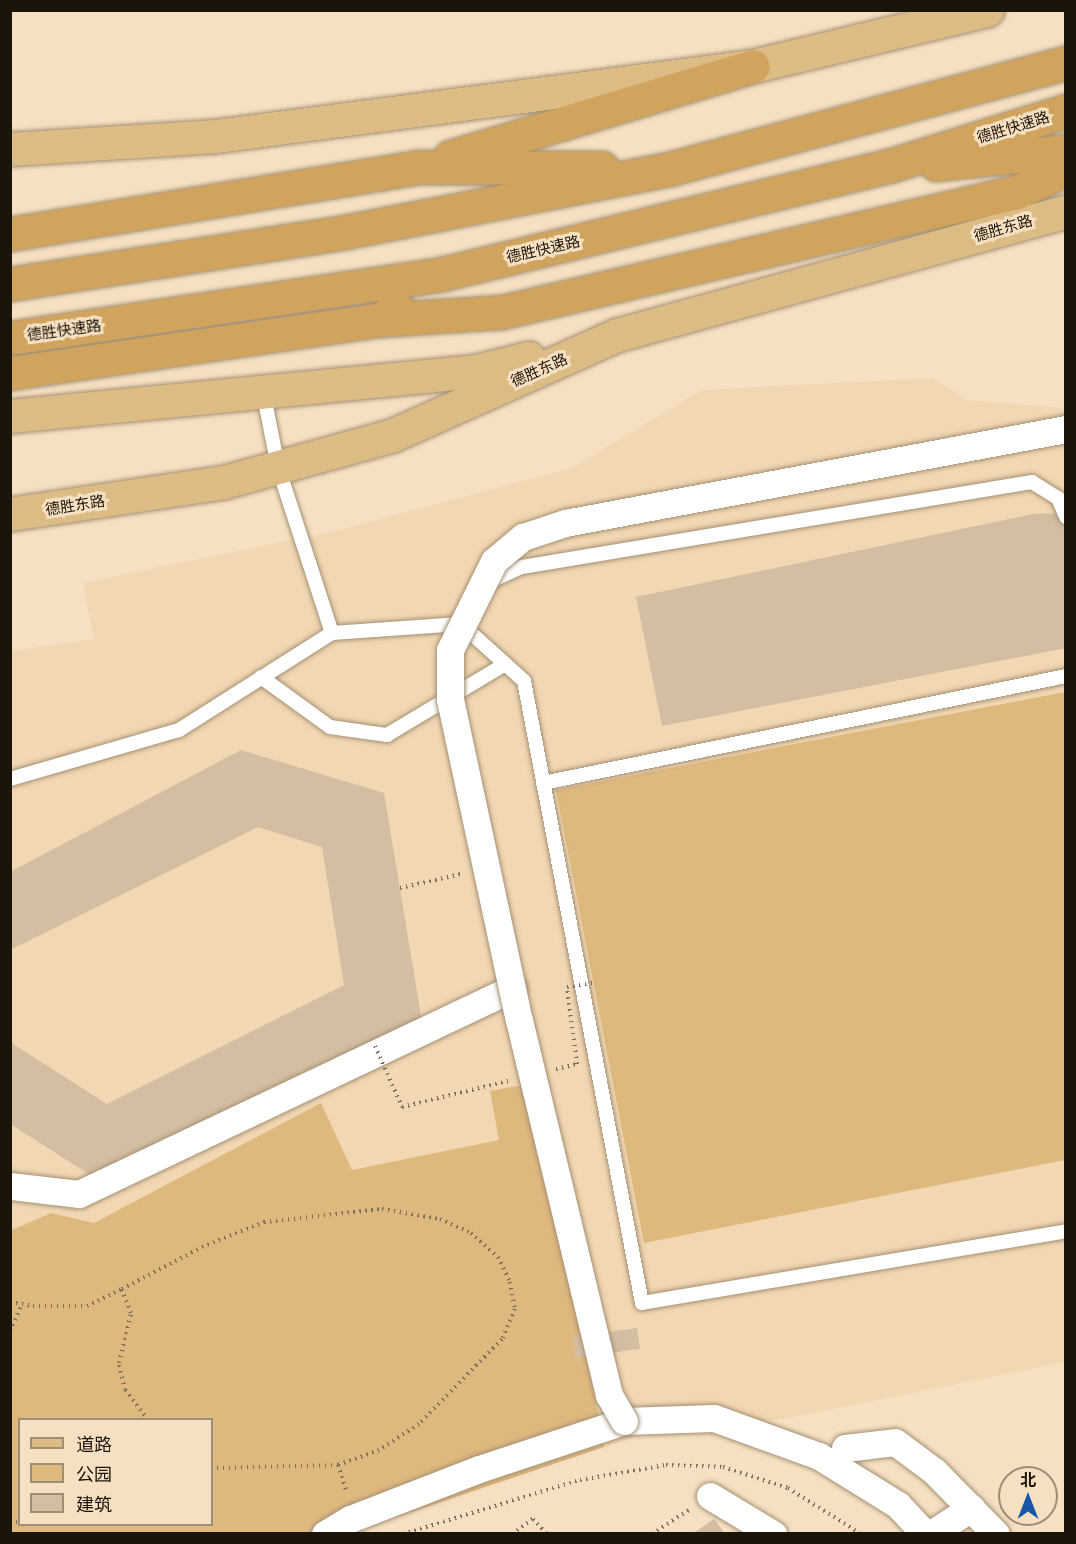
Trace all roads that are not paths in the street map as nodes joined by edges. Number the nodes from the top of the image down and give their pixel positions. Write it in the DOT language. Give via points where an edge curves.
graph roads {
  1 [pos="987,10"];
  2 [pos="1065,52"];
  3 [pos="1065,63"];
  4 [pos="753,66"];
  5 [pos="1000,83"];
  6 [pos="1065,111"];
  7 [pos="10,149"];
  8 [pos="1065,151"];
  9 [pos="889,166"];
  10 [pos="417,167"];
  11 [pos="673,168"];
  12 [pos="1065,169"];
  13 [pos="1065,211"];
  14 [pos="10,234"];
  15 [pos="478,265"];
  16 [pos="10,284"];
  17 [pos="378,320"];
  18 [pos="617,335"];
  19 [pos="10,338"];
  20 [pos="10,373"];
  21 [pos="263,391"];
  22 [pos="10,416"];
  23 [pos="1065,429"];
  24 [pos="278,467"];
  25 [pos="10,514"];
  26 [pos="1065,517"];
  27 [pos="461,624"];
  28 [pos="332,633"];
  29 [pos="505,664"];
  30 [pos="1065,676"];
  31 [pos="261,677"];
  32 [pos="10,778"];
  33 [pos="543,783"];
  34 [pos="512,988"];
  35 [pos="10,1186"];
  36 [pos="1065,1231"];
  37 [pos="624,1421"];
  38 [pos="845,1448"];
  39 [pos="710,1496"];
  40 [pos="971,1508"];
  41 [pos="325,1533"];
  42 [pos="772,1533"];
  43 [pos="925,1533"];
  44 [pos="931,1533"];
  45 [pos="996,1533"];
  1 -- 4 [label="main road"];
  2 -- 5 [label="highway"];
  3 -- 5 [label="highway"];
  4 -- 7 [label="main road" via="216,136"];
  4 -- 10 [label="highway"];
  5 -- 11 [label="highway"];
  6 -- 9 [label="highway, 德胜快速路"];
  8 -- 9 [label="highway" via="1007,160"];
  9 -- 15 [label="highway, 德胜快速路"];
  10 -- 11 [label="highway"];
  10 -- 14 [label="highway"];
  11 -- 16 [label="highway" via="345,232"];
  12 -- 17 [label="highway" via="1017,192 525,307"];
  13 -- 18 [label="main road, 德胜东路"];
  15 -- 17 [label="highway"];
  15 -- 19 [label="highway, 德胜快速路" via="442,274"];
  17 -- 20 [label="highway"];
  18 -- 21 [label="main road" via="476,371"];
  18 -- 24 [label="main road, 德胜东路" via="393,435"];
  21 -- 22 [label="main road"];
  21 -- 24 [label="lane"];
  23 -- 34 [label="street, bridge" via="565,523 523,537 494,561 450,650 450,699"];
  24 -- 25 [label="main road, 德胜东路" via="224,482"];
  24 -- 28 [label="lane"];
  26 -- 27 [label="lane" via="1058,498 1032,482 522,567 469,591"];
  27 -- 28 [label="lane"];
  27 -- 29 [label="lane"];
  28 -- 31 [label="lane"];
  29 -- 31 [label="lane" via="387,735 330,728"];
  29 -- 33 [label="lane" via="524,681"];
  30 -- 33 [label="lane"];
  31 -- 32 [label="lane" via="179,730"];
  33 -- 36 [label="lane" via="642,1303"];
  34 -- 35 [label="street" via="79,1194"];
  34 -- 37 [label="street, bridge" via="609,1395"];
  37 -- 41 [label="street" via="479,1469 350,1519"];
  37 -- 43 [label="street" via="714,1418 819,1456 898,1505"];
  38 -- 40 [label="street" via="896,1442 934,1471"];
  39 -- 42 [label="street"];
  40 -- 44 [label="street"];
  40 -- 45 [label="street"];
}
